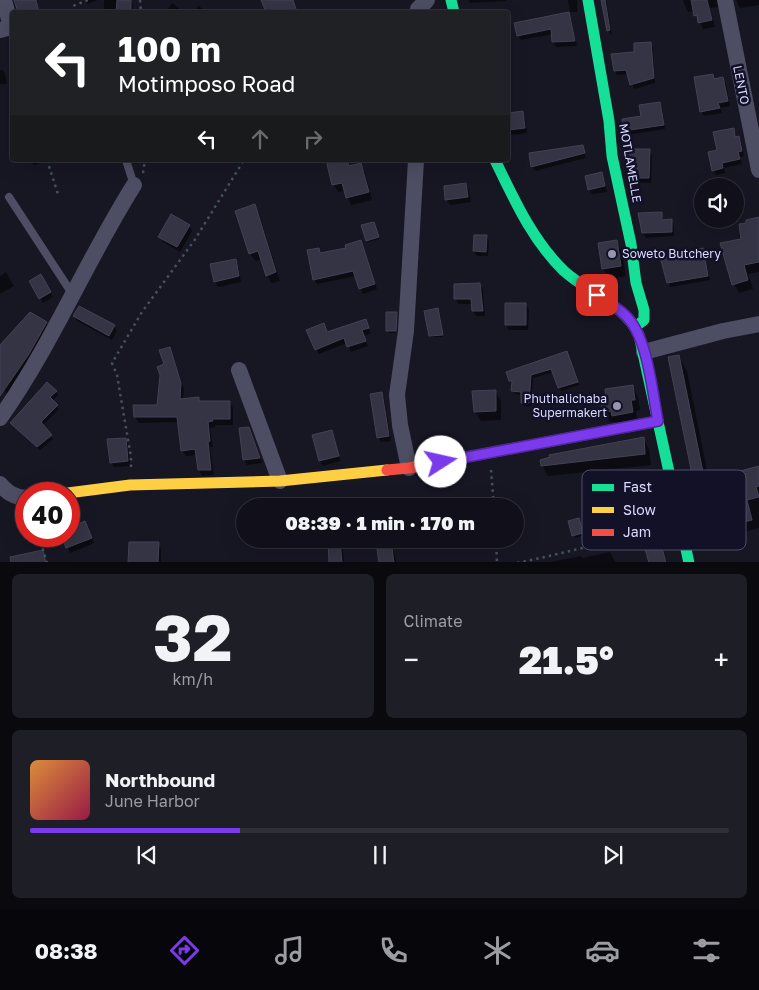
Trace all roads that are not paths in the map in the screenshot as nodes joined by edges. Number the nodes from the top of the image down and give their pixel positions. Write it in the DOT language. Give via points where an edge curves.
graph roads {
  1 [pos="4,0"];
  2 [pos="427,0"];
  3 [pos="588,0"];
  4 [pos="724,0"];
  5 [pos="418,10"];
  6 [pos="10,23"];
  7 [pos="127,162"];
  8 [pos="416,162"];
  9 [pos="496,162"];
  10 [pos="759,170"];
  11 [pos="134,186"];
  12 [pos="9,197"];
  13 [pos="73,296"];
  14 [pos="759,324"];
  15 [pos="635,327"];
  16 [pos="644,352"];
  17 [pos="239,370"];
  18 [pos="0,418"];
  19 [pos="658,421"];
  20 [pos="408,468"];
  21 [pos="669,470"];
  22 [pos="280,481"];
  23 [pos="0,484"];
  24 [pos="80,491"];
  25 [pos="15,496"];
  1 -- 6 [label="street"];
  2 -- 5 [label="street"];
  3 -- 15 [label="street, MOTLAMELLE" via="612,156 644,310 644,320"];
  4 -- 10 [label="street, LENTO"];
  7 -- 11 [label="lane"];
  8 -- 20 [label="street" via="408,311 397,395"];
  9 -- 15 [label="street" via="523,218 542,245 564,271 625,315"];
  11 -- 13 [label="street"];
  12 -- 13 [label="lane"];
  13 -- 18 [label="street"];
  14 -- 16 [label="street"];
  15 -- 16 [label="street"];
  16 -- 19 [label="street"];
  17 -- 22 [label="street"];
  19 -- 20 [label="street"];
  19 -- 21 [label="street"];
  20 -- 22 [label="street"];
  22 -- 24 [label="street" via="130,485"];
  23 -- 25 [label="street"];
}
